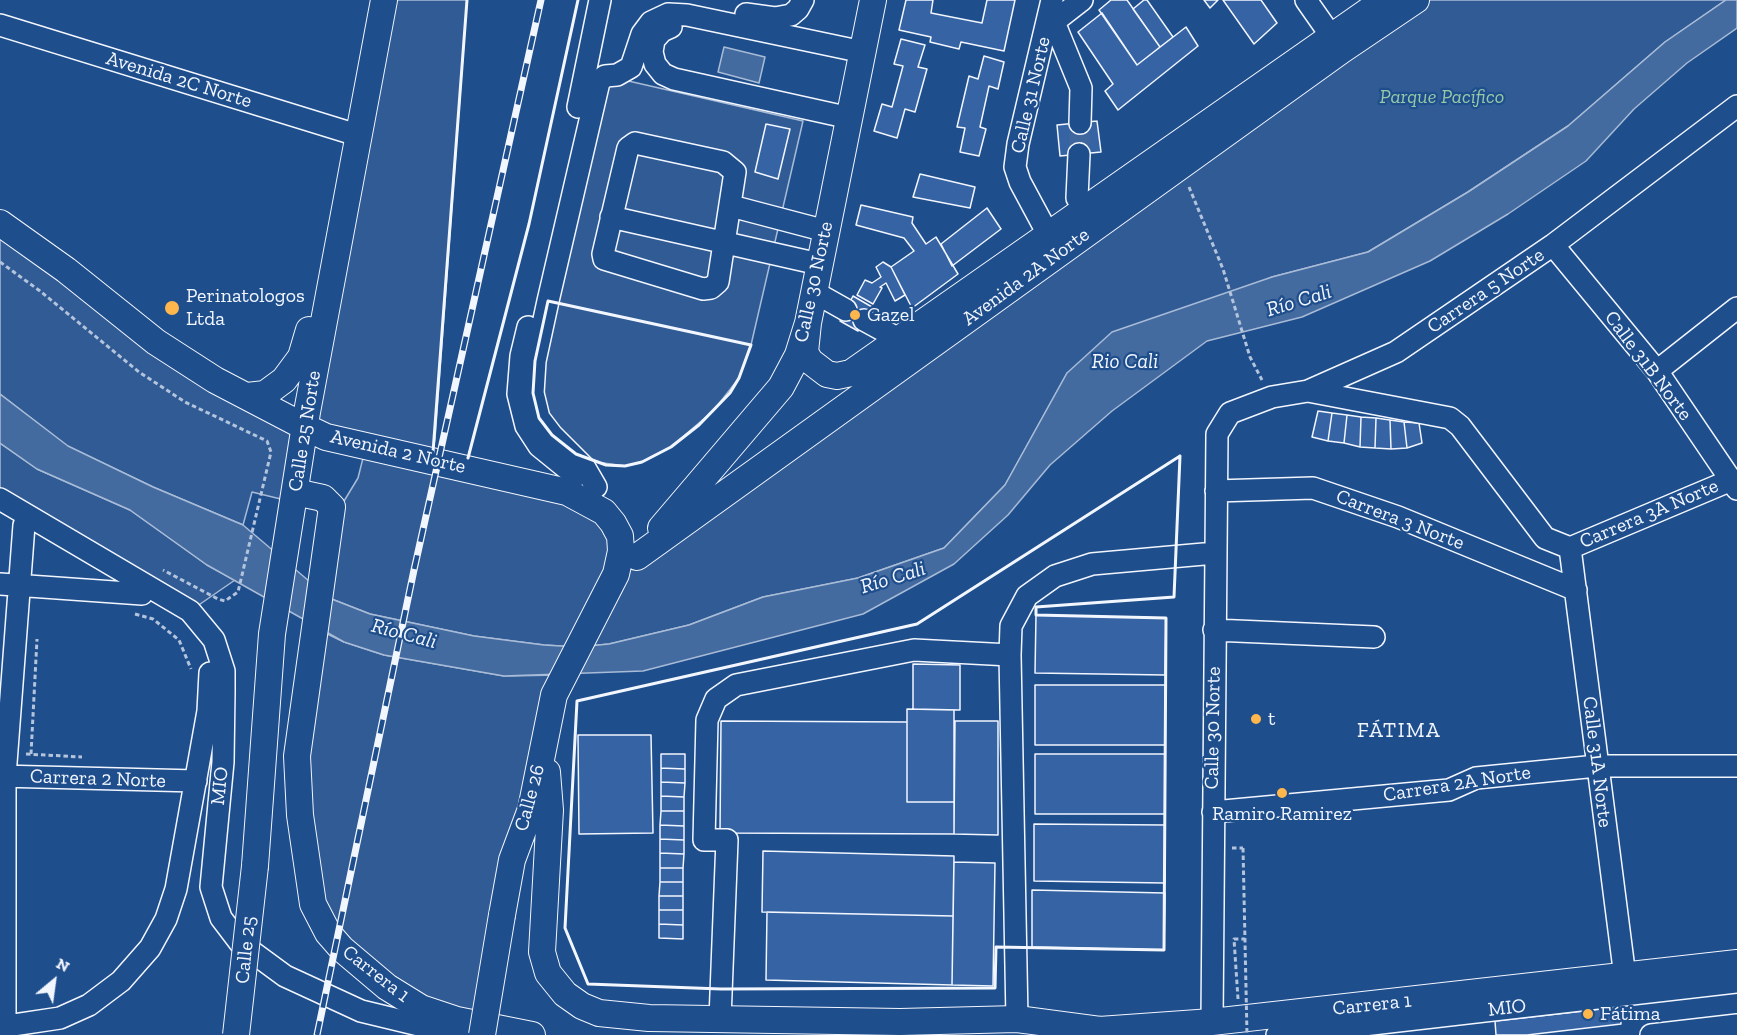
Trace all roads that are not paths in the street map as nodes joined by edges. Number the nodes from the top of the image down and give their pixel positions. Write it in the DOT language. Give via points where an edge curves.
graph roads {
  1 [pos="384,0"];
  2 [pos="600,0"];
  3 [pos="687,0"];
  4 [pos="792,0"];
  5 [pos="803,0"];
  6 [pos="873,0"];
  7 [pos="1052,0"];
  8 [pos="1082,0"];
  9 [pos="1306,0"];
  10 [pos="1384,0"];
  11 [pos="1416,0"];
  12 [pos="776,18"];
  13 [pos="0,25"];
  14 [pos="1050,25"];
  15 [pos="1336,43"];
  16 [pos="861,59"];
  17 [pos="1737,105"];
  18 [pos="850,118"];
  19 [pos="1080,123"];
  20 [pos="357,135"];
  21 [pos="1079,154"];
  22 [pos="731,206"];
  23 [pos="1084,208"];
  24 [pos="611,217"];
  25 [pos="0,224"];
  26 [pos="826,231"];
  27 [pos="724,243"];
  28 [pos="1053,244"];
  29 [pos="1553,245"];
  30 [pos="819,264"];
  31 [pos="328,290"];
  32 [pos="814,292"];
  33 [pos="1737,308"];
  34 [pos="808,323"];
  35 [pos="897,338"];
  36 [pos="1657,371"];
  37 [pos="1308,391"];
  38 [pos="247,396"];
  39 [pos="305,427"];
  40 [pos="1217,434"];
  41 [pos="1733,485"];
  42 [pos="596,487"];
  43 [pos="1216,491"];
  44 [pos="294,497"];
  45 [pos="0,499"];
  46 [pos="0,511"];
  47 [pos="604,512"];
  48 [pos="24,525"];
  49 [pos="1570,548"];
  50 [pos="1215,553"];
  51 [pos="637,557"];
  52 [pos="616,574"];
  53 [pos="10,585"];
  54 [pos="1576,590"];
  55 [pos="142,594"];
  56 [pos="1214,630"];
  57 [pos="1374,637"];
  58 [pos="1010,656"];
  59 [pos="544,741"];
  60 [pos="1597,766"];
  61 [pos="1737,766"];
  62 [pos="3,776"];
  63 [pos="196,781"];
  64 [pos="1213,812"];
  65 [pos="255,866"];
  66 [pos="1737,963"];
  67 [pos="1625,977"];
  68 [pos="1737,982"];
  69 [pos="720,1019"];
  70 [pos="1212,1022"];
  71 [pos="1737,1025"];
  72 [pos="2,1027"];
  73 [pos="1012,1027"];
  74 [pos="236,1035"];
  75 [pos="460,1035"];
  76 [pos="482,1035"];
  77 [pos="532,1035"];
  78 [pos="1277,1035"];
  79 [pos="1651,1035"];
  1 -- 20 [label="main road, Calle 25 Norte"];
  2 -- 42 [label="street" via="521,356 518,394 526,426 539,446"];
  3 -- 12 [label="street"];
  4 -- 12 [label="street" via="788,10"];
  5 -- 12 [label="street" via="791,15"];
  6 -- 16 [label="main road, Calle 30 Norte"];
  7 -- 14 [label="street, Calle 31 Norte"];
  8 -- 14 [label="street"];
  9 -- 15 [label="street"];
  10 -- 15 [label="main road, Avenida 2A Norte"];
  11 -- 15 [label="main road, Avenida 2A Norte"];
  13 -- 20 [label="street, Avenida 2C Norte"];
  14 -- 19 [label="street" via="1081,88"];
  14 -- 28 [label="street, Calle 31 Norte" via="1015,166"];
  15 -- 23 [label="main road, Avenida 2A Norte"];
  15 -- 28 [label="main road, Avenida 2A Norte"];
  16 -- 18 [label="main road, Calle 30 Norte"];
  16 -- 18 [label="street" via="686,27 673,26 654,40 655,64 674,79"];
  16 -- 42 [label="street" via="687,15 668,14 651,22 642,34 631,67 599,82 535,362 533,393 540,418 585,468"];
  17 -- 29 [label="street, Carrera 5 Norte"];
  18 -- 26 [label="main road, Calle 30 Norte"];
  20 -- 31 [label="main road, Calle 25 Norte"];
  21 -- 23 [label="street" via="1077,198"];
  22 -- 24 [label="street" via="735,172 730,166 635,142 627,148"];
  22 -- 26 [label="street"];
  22 -- 27 [label="street"];
  23 -- 28 [label="main road, Avenida 2A Norte"];
  24 -- 27 [label="street"];
  24 -- 27 [label="street" via="603,255 608,262 703,290 718,282"];
  25 -- 38 [label="main road, Avenida 2 Norte" via="66,270 156,342"];
  26 -- 30 [label="main road, Calle 30 Norte"];
  27 -- 30 [label="street"];
  28 -- 35 [label="main road, Avenida 2A Norte"];
  28 -- 51 [label="main road, Avenida 2A Norte" via="798,444"];
  29 -- 36 [label="street, Calle 31B Norte"];
  29 -- 37 [label="street, Carrera 5 Norte" via="1396,352"];
  30 -- 32 [label="main road, Calle 30 Norte"];
  31 -- 38 [label="main road" via="311,320 301,357 290,373 265,394"];
  31 -- 39 [label="main road, Calle 25 Norte"];
  32 -- 34 [label="main road, Calle 30 Norte"];
  32 -- 35 [label="street"];
  33 -- 36 [label="street"];
  34 -- 35 [label="main road, Avenida 2A Norte" via="805,352 817,369 837,376 851,372"];
  34 -- 51 [label="main road, Calle 30 Norte" via="798,355 781,387"];
  36 -- 41 [label="street, Calle 31B Norte"];
  37 -- 40 [label="street, Carrera 5 Norte" via="1272,397 1230,413"];
  37 -- 49 [label="street, Carrera 3A Norte" via="1450,418 1545,538"];
  38 -- 39 [label="main road, Avenida 2 Norte"];
  39 -- 44 [label="main road, Calle 25 Norte"];
  39 -- 47 [label="main road, Avenida 2 Norte" via="326,437 567,492"];
  40 -- 43 [label="street, Calle 30 Norte"];
  41 -- 49 [label="street, Carrera 3A Norte"];
  42 -- 47 [label="street"];
  43 -- 50 [label="street, Calle 30 Norte"];
  43 -- 54 [label="street, Carrera 3 Norte" via="1313,488 1398,517"];
  44 -- 65 [label="main road, Calle 25 Norte" via="272,634"];
  44 -- 77 [label="main road, Carrera 1" via="323,498 332,507 297,756 300,815 313,904 328,933 342,949 387,987 421,1008 457,1020"];
  45 -- 75 [label="street, MIO" via="190,610 214,640 224,671 224,715 211,887 221,918 240,943 285,976 361,1011"];
  46 -- 48 [label="street"];
  47 -- 52 [label="main road, Avenida 2 Norte" via="620,536"];
  48 -- 53 [label="street"];
  48 -- 55 [label="street"];
  49 -- 54 [label="street, Calle 31A Norte"];
  50 -- 56 [label="street, Calle 30 Norte"];
  50 -- 58 [label="street" via="1092,564 1055,576 1027,596 1011,626"];
  51 -- 52 [label="main road, Calle 30 Norte"];
  52 -- 59 [label="main road, Calle 26" via="554,695"];
  53 -- 55 [label="street"];
  53 -- 62 [label="street"];
  54 -- 60 [label="street, Calle 31A Norte"];
  55 -- 63 [label="street" via="182,618 207,661 212,679"];
  56 -- 57 [label="street"];
  56 -- 64 [label="street, Calle 30 Norte"];
  58 -- 69 [label="street" via="914,650 736,685 716,699 707,720 704,840 726,840"];
  58 -- 73 [label="street"];
  59 -- 69 [label="main road, Carrera 1" via="550,810 542,952 548,973 565,994 599,1013"];
  59 -- 76 [label="main road, Calle 26, bridge" via="531,809 512,860"];
  60 -- 61 [label="street, Carrera 2A Norte"];
  60 -- 64 [label="street, Carrera 2A Norte" via="1476,778 1449,790"];
  60 -- 67 [label="street, Calle 31A Norte"];
  62 -- 63 [label="street, Carrera 2 Norte"];
  62 -- 72 [label="street"];
  63 -- 72 [label="street" via="176,890 150,948 122,981 89,1005 60,1018"];
  64 -- 70 [label="street, Calle 30 Norte"];
  65 -- 74 [label="main road, Calle 25, bridge"];
  66 -- 67 [label="main road, Carrera 1"];
  67 -- 70 [label="main road, Carrera 1"];
  68 -- 78 [label="street, MIO"];
  69 -- 73 [label="main road, Carrera 1"];
  70 -- 73 [label="main road, Carrera 1" via="1100,1030"];
  71 -- 79 [label="street"];
}
